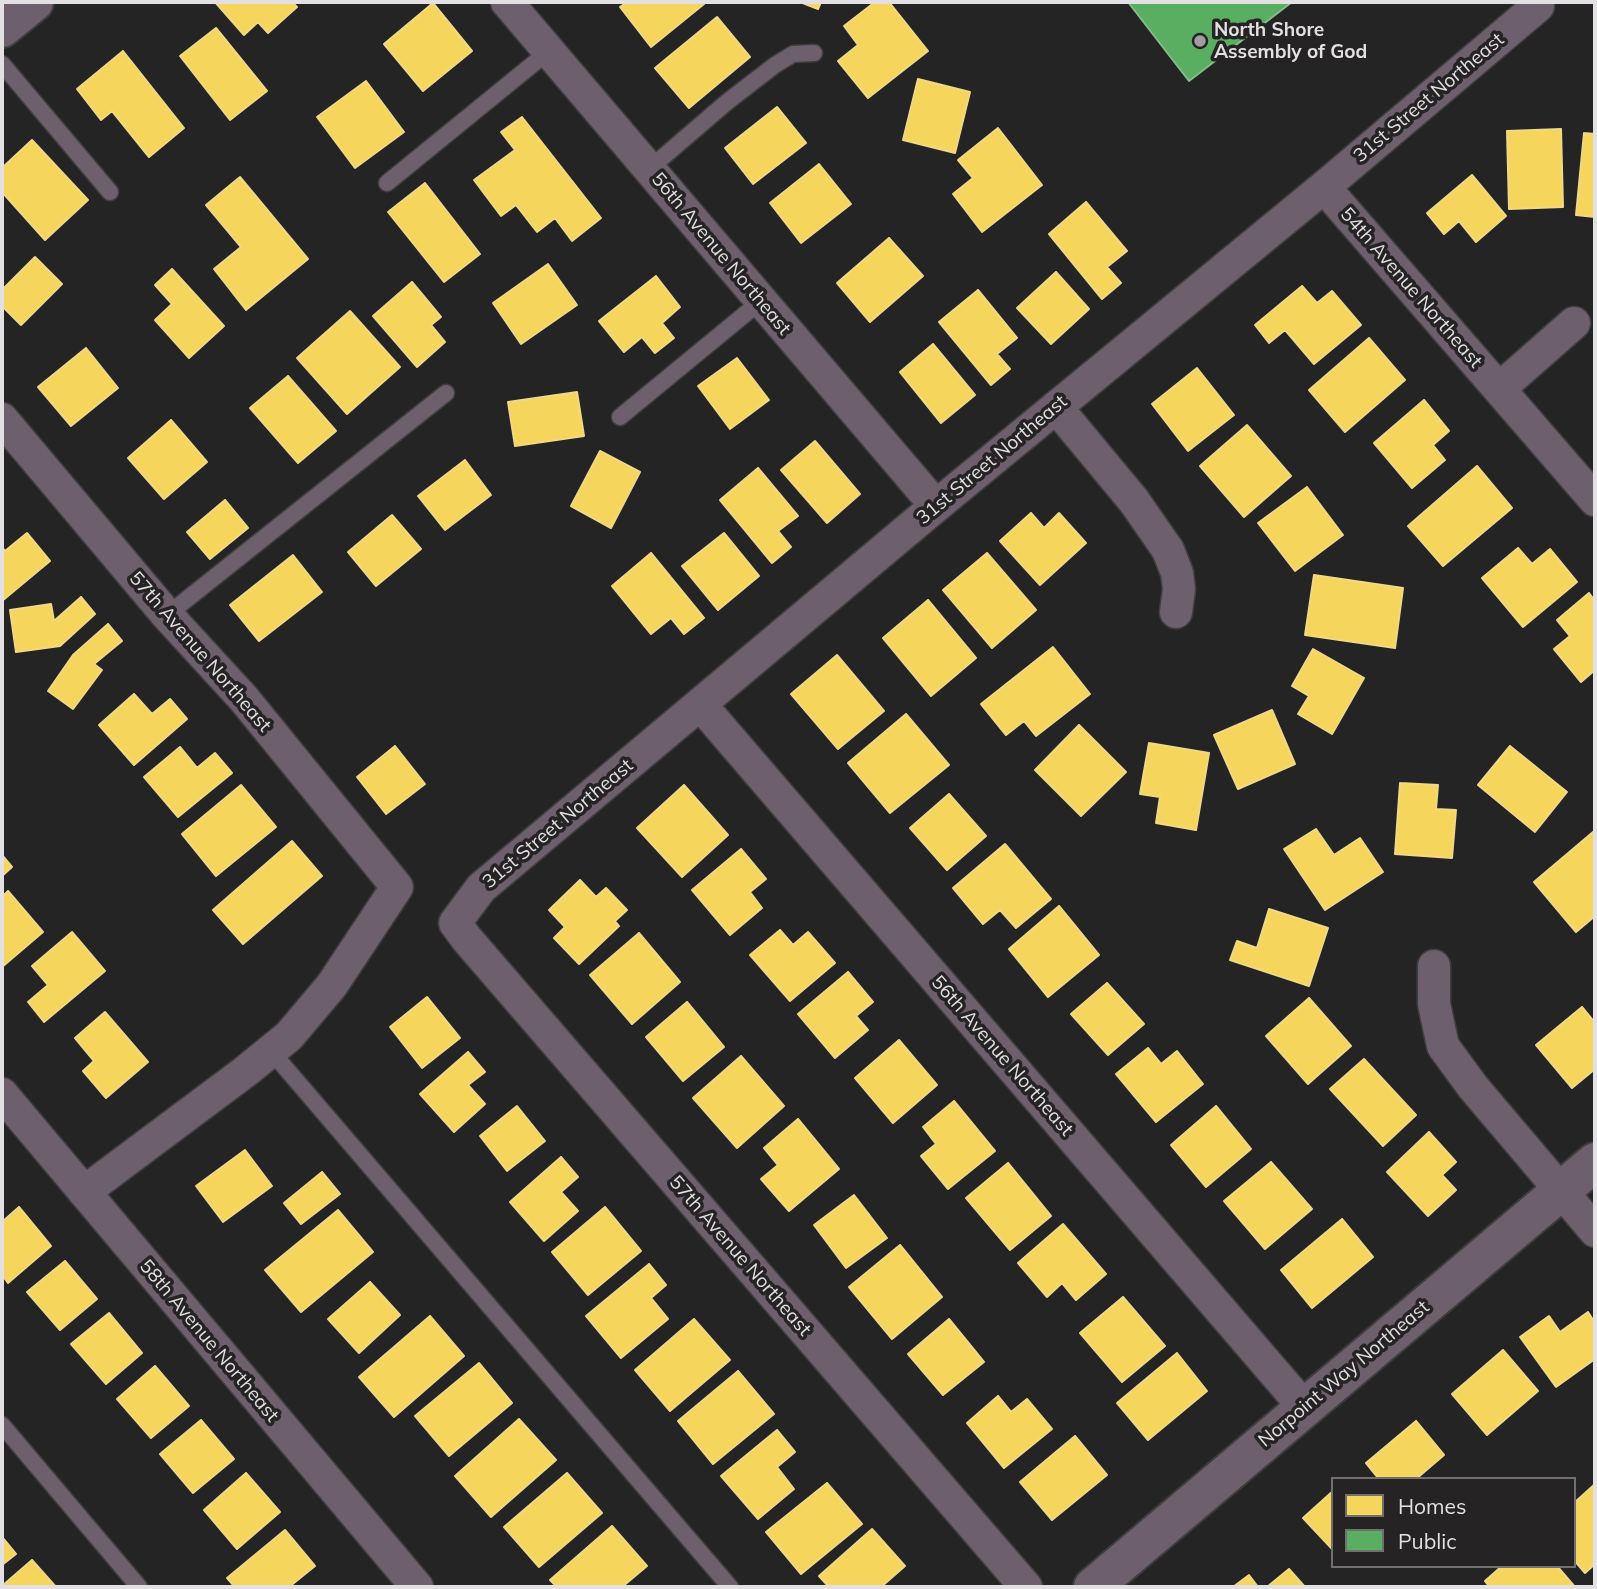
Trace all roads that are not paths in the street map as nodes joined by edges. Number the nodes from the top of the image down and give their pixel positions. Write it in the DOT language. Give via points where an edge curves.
graph roads {
  1 [pos="34,2"];
  2 [pos="507,2"];
  3 [pos="1538,6"];
  4 [pos="2,28"];
  5 [pos="549,51"];
  6 [pos="814,53"];
  7 [pos="2,64"];
  8 [pos="649,169"];
  9 [pos="387,183"];
  10 [pos="1324,187"];
  11 [pos="110,192"];
  12 [pos="761,301"];
  13 [pos="1574,323"];
  14 [pos="1499,389"];
  15 [pos="446,393"];
  16 [pos="1056,407"];
  17 [pos="620,417"];
  18 [pos="2,419"];
  19 [pos="1595,500"];
  20 [pos="936,506"];
  21 [pos="1176,612"];
  22 [pos="167,615"];
  23 [pos="700,704"];
  24 [pos="456,923"];
  25 [pos="1434,966"];
  26 [pos="271,1051"];
  27 [pos="2,1094"];
  28 [pos="1595,1161"];
  29 [pos="1561,1190"];
  30 [pos="84,1192"];
  31 [pos="1595,1231"];
  32 [pos="1304,1408"];
  33 [pos="2,1425"];
  34 [pos="139,1587"];
  35 [pos="416,1587"];
  36 [pos="730,1587"];
  37 [pos="1026,1587"];
  38 [pos="1093,1587"];
  1 -- 4 [label="street"];
  2 -- 5 [label="street, 56th Avenue Northeast"];
  3 -- 10 [label="street, 31st Street Northeast"];
  5 -- 8 [label="street, 56th Avenue Northeast"];
  5 -- 9 [label="lane"];
  6 -- 8 [label="lane" via="793,54 775,65"];
  7 -- 11 [label="lane"];
  8 -- 12 [label="street, 56th Avenue Northeast"];
  10 -- 14 [label="street, 54th Avenue Northeast"];
  10 -- 16 [label="street, 31st Street Northeast"];
  12 -- 17 [label="lane"];
  12 -- 20 [label="street, 56th Avenue Northeast"];
  13 -- 14 [label="street"];
  14 -- 19 [label="street, 54th Avenue Northeast"];
  15 -- 22 [label="lane"];
  16 -- 20 [label="street, 31st Street Northeast"];
  16 -- 21 [label="street" via="1168,550 1177,573"];
  18 -- 22 [label="street, 57th Avenue Northeast"];
  20 -- 23 [label="street, 31st Street Northeast"];
  22 -- 26 [label="street, 57th Avenue Northeast" via="244,699 397,887 332,985"];
  23 -- 24 [label="street, 31st Street Northeast" via="481,888"];
  23 -- 32 [label="street, 56th Avenue Northeast"];
  24 -- 37 [label="street, 57th Avenue Northeast"];
  25 -- 29 [label="street" via="1434,1004 1443,1046"];
  26 -- 30 [label="street"];
  26 -- 36 [label="lane"];
  27 -- 30 [label="street, 58th Avenue Northeast"];
  28 -- 29 [label="street, Norpoint Way Northeast"];
  29 -- 31 [label="street"];
  29 -- 32 [label="street, Norpoint Way Northeast"];
  30 -- 35 [label="street, 58th Avenue Northeast"];
  32 -- 38 [label="street, Norpoint Way Northeast"];
  33 -- 34 [label="lane"];
}
